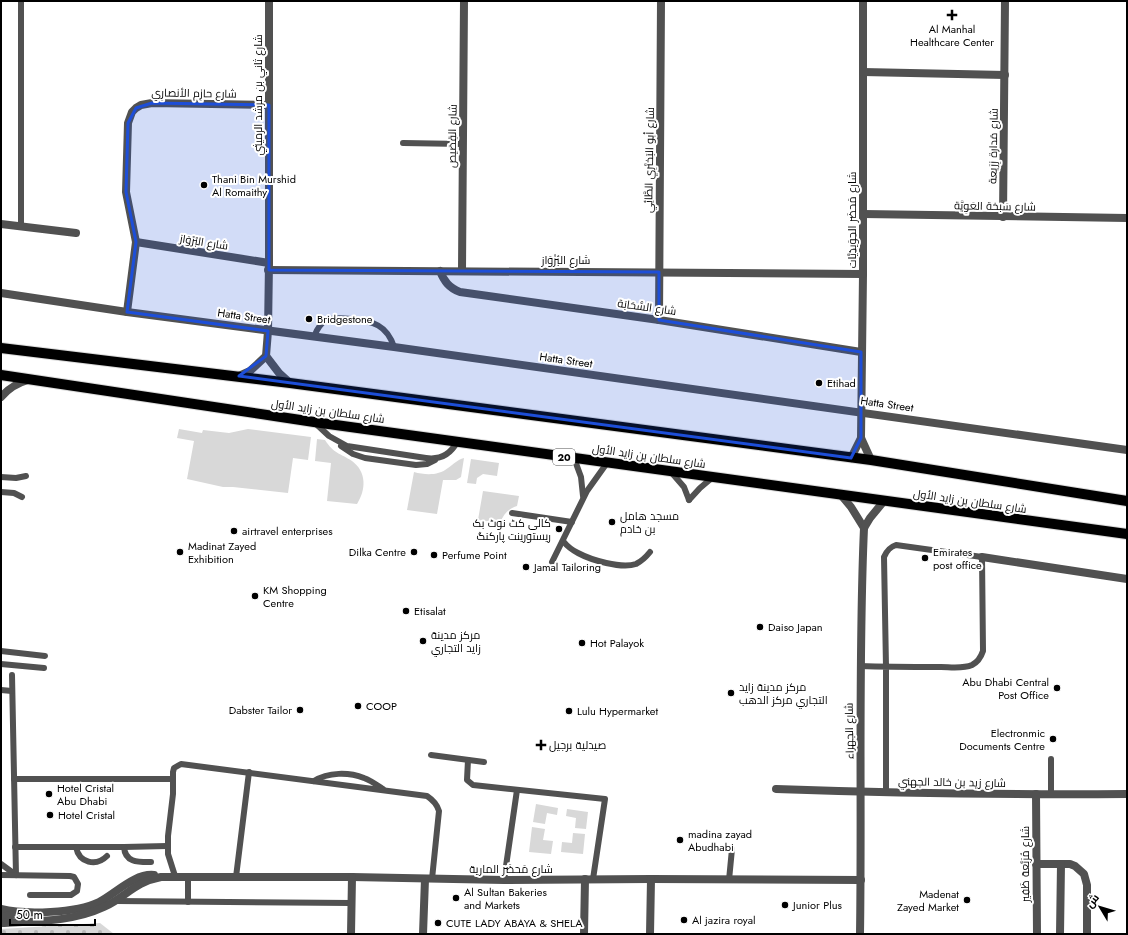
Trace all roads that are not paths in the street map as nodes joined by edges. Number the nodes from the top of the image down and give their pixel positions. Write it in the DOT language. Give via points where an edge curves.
graph roads {
  1 [pos="21,1"];
  2 [pos="269,1"];
  3 [pos="464,1"];
  4 [pos="661,1"];
  5 [pos="864,1"];
  6 [pos="1005,1"];
  7 [pos="864,72"];
  8 [pos="1005,75"];
  9 [pos="269,105"];
  10 [pos="403,142"];
  11 [pos="463,144"];
  12 [pos="863,214"];
  13 [pos="1003,217"];
  14 [pos="1127,218"];
  15 [pos="1,224"];
  16 [pos="21,226"];
  17 [pos="76,233"];
  18 [pos="136,242"];
  19 [pos="268,266"];
  20 [pos="462,270"];
  21 [pos="440,271"];
  22 [pos="659,272"];
  23 [pos="863,274"];
  24 [pos="1,293"];
  25 [pos="127,312"];
  26 [pos="659,320"];
  27 [pos="268,330"];
  28 [pos="314,337"];
  29 [pos="394,347"];
  30 [pos="1,348"];
  31 [pos="862,352"];
  32 [pos="266,356"];
  33 [pos="1,375"];
  34 [pos="239,376"];
  35 [pos="28,380"];
  36 [pos="290,382"];
  37 [pos="1,397"];
  38 [pos="861,412"];
  39 [pos="314,422"];
  40 [pos="861,438"];
  41 [pos="457,442"];
  42 [pos="1127,450"];
  43 [pos="574,458"];
  44 [pos="850,458"];
  45 [pos="872,460"];
  46 [pos="607,463"];
  47 [pos="671,472"];
  48 [pos="1,476"];
  49 [pos="26,476"];
  50 [pos="713,478"];
  51 [pos="1,492"];
  52 [pos="841,495"];
  53 [pos="22,498"];
  54 [pos="583,499"];
  55 [pos="884,501"];
  56 [pos="1127,501"];
  57 [pos="512,513"];
  58 [pos="572,522"];
  59 [pos="864,528"];
  60 [pos="1127,534"];
  61 [pos="563,541"];
  62 [pos="650,552"];
  63 [pos="982,557"];
  64 [pos="552,562"];
  65 [pos="1127,579"];
  66 [pos="1,650"];
  67 [pos="45,656"];
  68 [pos="1,664"];
  69 [pos="860,666"];
  70 [pos="886,666"];
  71 [pos="44,668"];
  72 [pos="12,675"];
  73 [pos="1,690"];
  74 [pos="12,691"];
  75 [pos="431,756"];
  76 [pos="1051,759"];
  77 [pos="468,760"];
  78 [pos="484,762"];
  79 [pos="248,772"];
  80 [pos="14,779"];
  81 [pos="172,779"];
  82 [pos="314,781"];
  83 [pos="776,789"];
  84 [pos="384,790"];
  85 [pos="517,790"];
  86 [pos="861,792"];
  87 [pos="886,792"];
  88 [pos="1036,794"];
  89 [pos="1051,794"];
  90 [pos="1127,794"];
  91 [pos="167,846"];
  92 [pos="15,847"];
  93 [pos="76,847"];
  94 [pos="124,847"];
  95 [pos="732,849"];
  96 [pos="107,856"];
  97 [pos="151,862"];
  98 [pos="1,864"];
  99 [pos="1036,864"];
  100 [pos="1061,864"];
  101 [pos="1,875"];
  102 [pos="16,875"];
  103 [pos="175,876"];
  104 [pos="188,876"];
  105 [pos="160,877"];
  106 [pos="236,877"];
  107 [pos="352,877"];
  108 [pos="428,879"];
  109 [pos="589,879"];
  110 [pos="651,879"];
  111 [pos="504,880"];
  112 [pos="729,880"];
  113 [pos="861,880"];
  114 [pos="30,895"];
  115 [pos="116,901"];
  116 [pos="188,902"];
  117 [pos="351,903"];
  118 [pos="1,909"];
  119 [pos="25,912"];
  120 [pos="1,917"];
  121 [pos="1,923"];
  122 [pos="351,934"];
  123 [pos="423,934"];
  124 [pos="584,934"];
  125 [pos="650,934"];
  126 [pos="860,934"];
  127 [pos="1037,934"];
  128 [pos="1060,934"];
  129 [pos="1086,934"];
  1 -- 16 [label="lane"];
  2 -- 9 [label="street, شارع ثاني بن مرشد الرميثي"];
  3 -- 11 [label="street, شارع القِصَيص"];
  4 -- 22 [label="street, شارع أبو البَختَرِي الطَّائِي"];
  5 -- 7 [label="street, شارع مَحضَر الحِوَيذِيَّات"];
  6 -- 8 [label="street, شارع مَدارة زِرَيعة"];
  7 -- 8 [label="street"];
  7 -- 12 [label="street, شارع مَحضَر الحِوَيذِيَّات"];
  8 -- 13 [label="street, شارع مَدارة زِرَيعة"];
  9 -- 18 [label="street, شارع حازِم الأنصارِي" via="152,103 141,105 132,112 128,123 126,192"];
  9 -- 19 [label="street, شارع ثاني بن مرشد الرميثي"];
  10 -- 11 [label="lane"];
  11 -- 20 [label="street, شارع القِصَيص"];
  12 -- 13 [label="street, شارع سَبخة العَوِيَّة"];
  12 -- 23 [label="street, شارع مَحضَر الحِوَيذِيَّات"];
  13 -- 14 [label="street, شارع سَبخة العَوِيَّة"];
  15 -- 16 [label="street"];
  16 -- 17 [label="street"];
  18 -- 19 [label="street, شارع البُرْوَاز"];
  18 -- 25 [label="street, شارع حازِم الأنصارِي"];
  19 -- 21 [label="street, شارع البُرْوَاز"];
  19 -- 27 [label="street, شارع ثاني بن مرشد الرميثي"];
  20 -- 21 [label="street, شارع البُرْوَاز"];
  20 -- 22 [label="street, شارع البُرْوَاز"];
  21 -- 26 [label="street, شارع السَّحَابَة" via="448,286 460,292"];
  22 -- 23 [label="street, شارع البُرْوَاز"];
  22 -- 26 [label="street, شارع أبو البَختَرِي الطَّائِي"];
  23 -- 31 [label="street, شارع مَحضَر الحِوَيذِيَّات"];
  24 -- 25 [label="street, Hatta Street"];
  25 -- 27 [label="street, Hatta Street"];
  26 -- 31 [label="street, شارع السَّحَابَة"];
  27 -- 28 [label="street, Hatta Street"];
  27 -- 32 [label="street, شارع ثاني بن مرشد الرميثي"];
  28 -- 29 [label="street, Hatta Street"];
  28 -- 29 [label="lane" via="316,329 328,319 336,317 369,321 388,333"];
  29 -- 38 [label="street, Hatta Street"];
  30 -- 34 [label="main road, شارع سلطان بن زايد الأول"];
  31 -- 38 [label="street, شارع مَحضَر الحِوَيذِيَّات"];
  32 -- 34 [label="street"];
  32 -- 36 [label="street"];
  33 -- 35 [label="main road, شارع سلطان بن زايد الأول / 20"];
  34 -- 36 [label="main road, شارع سلطان بن زايد الأول"];
  35 -- 37 [label="street" via="18,383"];
  35 -- 39 [label="main road, شارع سلطان بن زايد الأول / 20"];
  36 -- 44 [label="main road, شارع سلطان بن زايد الأول"];
  38 -- 40 [label="street, شارع مَحضَر الحِوَيذِيَّات"];
  38 -- 42 [label="street, Hatta Street"];
  39 -- 41 [label="main road, شارع سلطان بن زايد الأول / 20"];
  39 -- 41 [label="lane" via="329,436 357,448 426,458 448,454"];
  40 -- 44 [label="street, شارع مَحضَر الحِوَيذِيَّات"];
  40 -- 45 [label="street, شارع مَحضَر الحِوَيذِيَّات"];
  41 -- 43 [label="main road, شارع سلطان بن زايد الأول / 20"];
  43 -- 46 [label="main road, شارع سلطان بن زايد الأول / 20"];
  43 -- 54 [label="lane" via="583,484"];
  44 -- 45 [label="main road, شارع سلطان بن زايد الأول"];
  45 -- 56 [label="main road, شارع سلطان بن زايد الأول"];
  46 -- 47 [label="main road, شارع سلطان بن زايد الأول / 20"];
  46 -- 54 [label="lane"];
  47 -- 50 [label="main road, شارع سلطان بن زايد الأول / 20"];
  47 -- 50 [label="lane" via="684,488 689,500"];
  48 -- 49 [label="lane"];
  50 -- 52 [label="main road, شارع سلطان بن زايد الأول / 20"];
  51 -- 53 [label="lane" via="14,493"];
  52 -- 55 [label="main road, شارع سلطان بن زايد الأول / 20"];
  52 -- 59 [label="street"];
  54 -- 58 [label="lane"];
  55 -- 59 [label="street"];
  55 -- 60 [label="main road, شارع سلطان بن زايد الأول / 20"];
  57 -- 58 [label="lane"];
  58 -- 61 [label="lane"];
  59 -- 69 [label="street, شارع الجهراء"];
  61 -- 62 [label="lane" via="585,556 624,566 636,564"];
  61 -- 64 [label="lane"];
  63 -- 65 [label="street"];
  63 -- 70 [label="lane" via="981,656 967,666"];
  63 -- 70 [label="lane" via="896,545 888,549 884,557"];
  66 -- 67 [label="lane"];
  68 -- 71 [label="lane"];
  69 -- 70 [label="lane"];
  69 -- 86 [label="street, شارع الجهراء"];
  70 -- 87 [label="lane"];
  72 -- 74 [label="lane"];
  73 -- 74 [label="lane"];
  74 -- 80 [label="lane"];
  75 -- 77 [label="lane"];
  76 -- 89 [label="lane"];
  77 -- 78 [label="lane"];
  77 -- 85 [label="lane" via="467,780 470,783"];
  79 -- 81 [label="lane" via="181,764 174,768"];
  79 -- 82 [label="lane"];
  79 -- 106 [label="lane"];
  80 -- 81 [label="lane"];
  80 -- 92 [label="lane"];
  81 -- 91 [label="lane" via="173,794"];
  82 -- 84 [label="lane"];
  82 -- 84 [label="lane" via="330,774 358,776"];
  83 -- 86 [label="street, شارع زيد بن خالد الجهني"];
  84 -- 108 [label="lane" via="427,796 437,805 439,818"];
  85 -- 109 [label="lane" via="605,799"];
  85 -- 111 [label="lane"];
  86 -- 87 [label="street, شارع زيد بن خالد الجهني"];
  86 -- 113 [label="street, شارع الجهراء"];
  87 -- 88 [label="street, شارع زيد بن خالد الجهني"];
  88 -- 89 [label="street, شارع زيد بن خالد الجهني"];
  88 -- 99 [label="street, شارع مُرَبَّعة ظَفِير"];
  89 -- 90 [label="street, شارع زيد بن خالد الجهني"];
  91 -- 94 [label="lane"];
  91 -- 103 [label="lane" via="169,862"];
  92 -- 93 [label="lane"];
  92 -- 102 [label="lane"];
  93 -- 94 [label="lane"];
  93 -- 96 [label="lane" via="79,856 86,862 100,862"];
  94 -- 97 [label="lane" via="130,860"];
  95 -- 112 [label="lane"];
  98 -- 102 [label="lane"];
  99 -- 100 [label="street"];
  99 -- 127 [label="street, شارع مُرَبَّعة ظَفِير"];
  100 -- 128 [label="street"];
  100 -- 129 [label="street" via="1075,866 1086,879"];
  101 -- 102 [label="lane"];
  102 -- 114 [label="lane" via="70,876 78,884 77,891 71,895"];
  103 -- 104 [label="street, شارع مَحضَر المارية"];
  103 -- 105 [label="street, شارع مَحضَر المارية"];
  104 -- 106 [label="street, شارع مَحضَر المارية"];
  104 -- 116 [label="lane"];
  105 -- 115 [label="street, شارع مَحضَر المارية" via="137,885"];
  105 -- 119 [label="street, شارع مَحضَر المارية" via="142,876 110,896 86,906 58,911"];
  106 -- 107 [label="street, شارع مَحضَر المارية"];
  107 -- 108 [label="street, شارع مَحضَر المارية"];
  107 -- 117 [label="street"];
  108 -- 111 [label="street, شارع مَحضَر المارية"];
  108 -- 123 [label="street"];
  109 -- 110 [label="street, شارع مَحضَر المارية"];
  109 -- 111 [label="street, شارع مَحضَر المارية"];
  109 -- 124 [label="street"];
  110 -- 112 [label="street, شارع مَحضَر المارية"];
  110 -- 125 [label="street"];
  112 -- 113 [label="street, شارع مَحضَر المارية"];
  113 -- 126 [label="street, شارع الجهراء"];
  115 -- 116 [label="lane"];
  115 -- 121 [label="street, شارع مَحضَر المارية" via="74,917"];
  116 -- 117 [label="lane"];
  117 -- 122 [label="street"];
  118 -- 119 [label="street, شارع مَحضَر المارية"];
  119 -- 120 [label="street, شارع مَحضَر المارية"];
}
